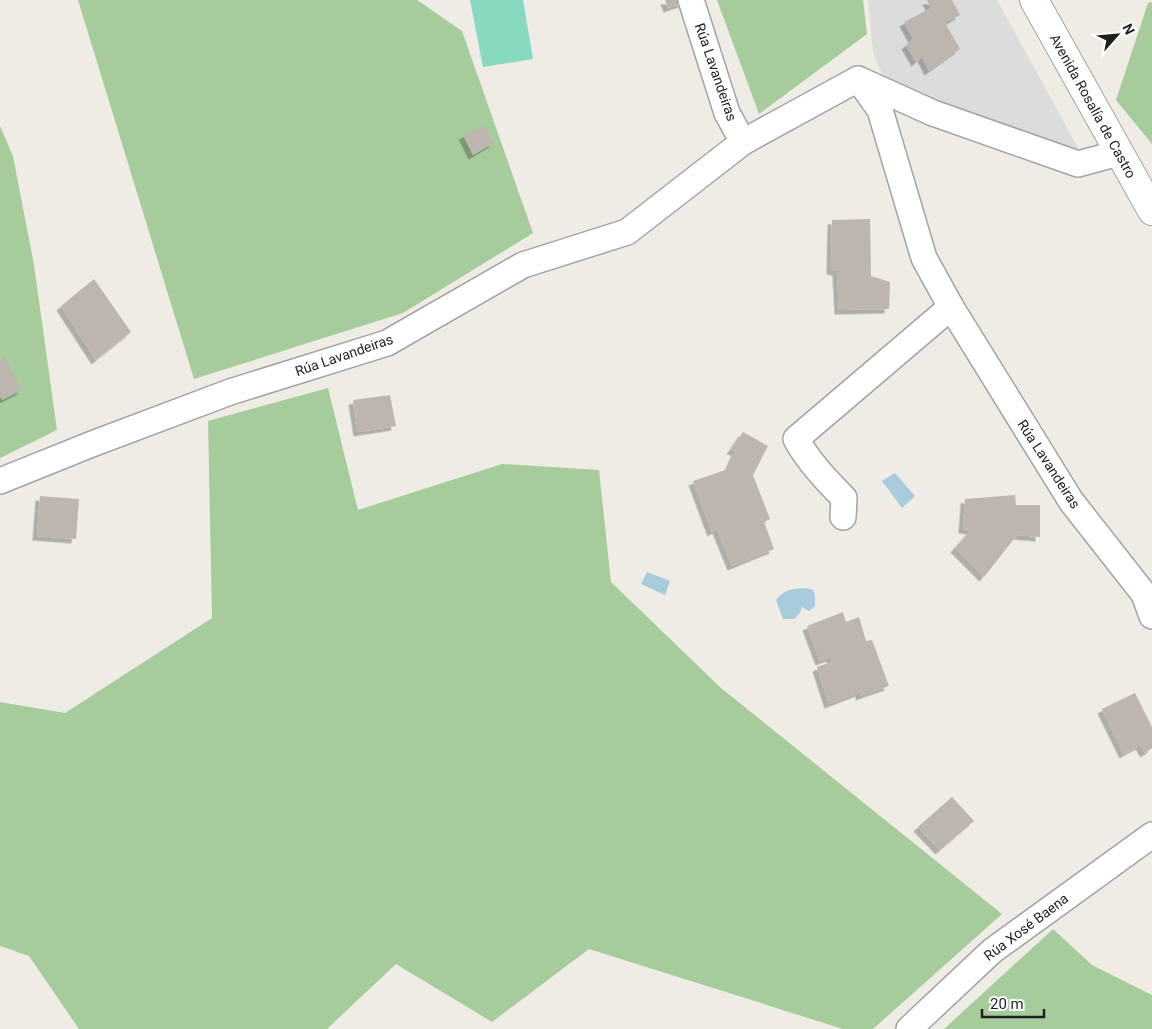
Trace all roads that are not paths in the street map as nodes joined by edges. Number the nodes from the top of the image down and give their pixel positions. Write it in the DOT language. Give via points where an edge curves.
graph roads {
  1 [pos="691,0"];
  2 [pos="1034,0"];
  3 [pos="858,79"];
  4 [pos="743,142"];
  5 [pos="1119,153"];
  6 [pos="1152,211"];
  7 [pos="951,307"];
  8 [pos="0,480"];
  9 [pos="843,517"];
  10 [pos="1152,616"];
  11 [pos="1152,835"];
  12 [pos="909,1029"];
  1 -- 4 [label="street, Rúa Lavandeiras" via="727,112"];
  2 -- 5 [label="street, Avenida Rosalía de Castro"];
  3 -- 4 [label="street, Rúa Lavandeiras"];
  3 -- 5 [label="street" via="933,113 1078,164"];
  3 -- 7 [label="street, Rúa Lavandeiras" via="880,110 924,258"];
  4 -- 8 [label="street, Rúa Lavandeiras" via="627,232 523,265 387,343 230,392"];
  5 -- 6 [label="street, Avenida Rosalía de Castro"];
  7 -- 9 [label="street" via="796,439 804,453 844,498"];
  7 -- 10 [label="street, Rúa Lavandeiras" via="1071,501 1144,594"];
  11 -- 12 [label="street, Rúa Xosé Baena" via="992,950"];
}
